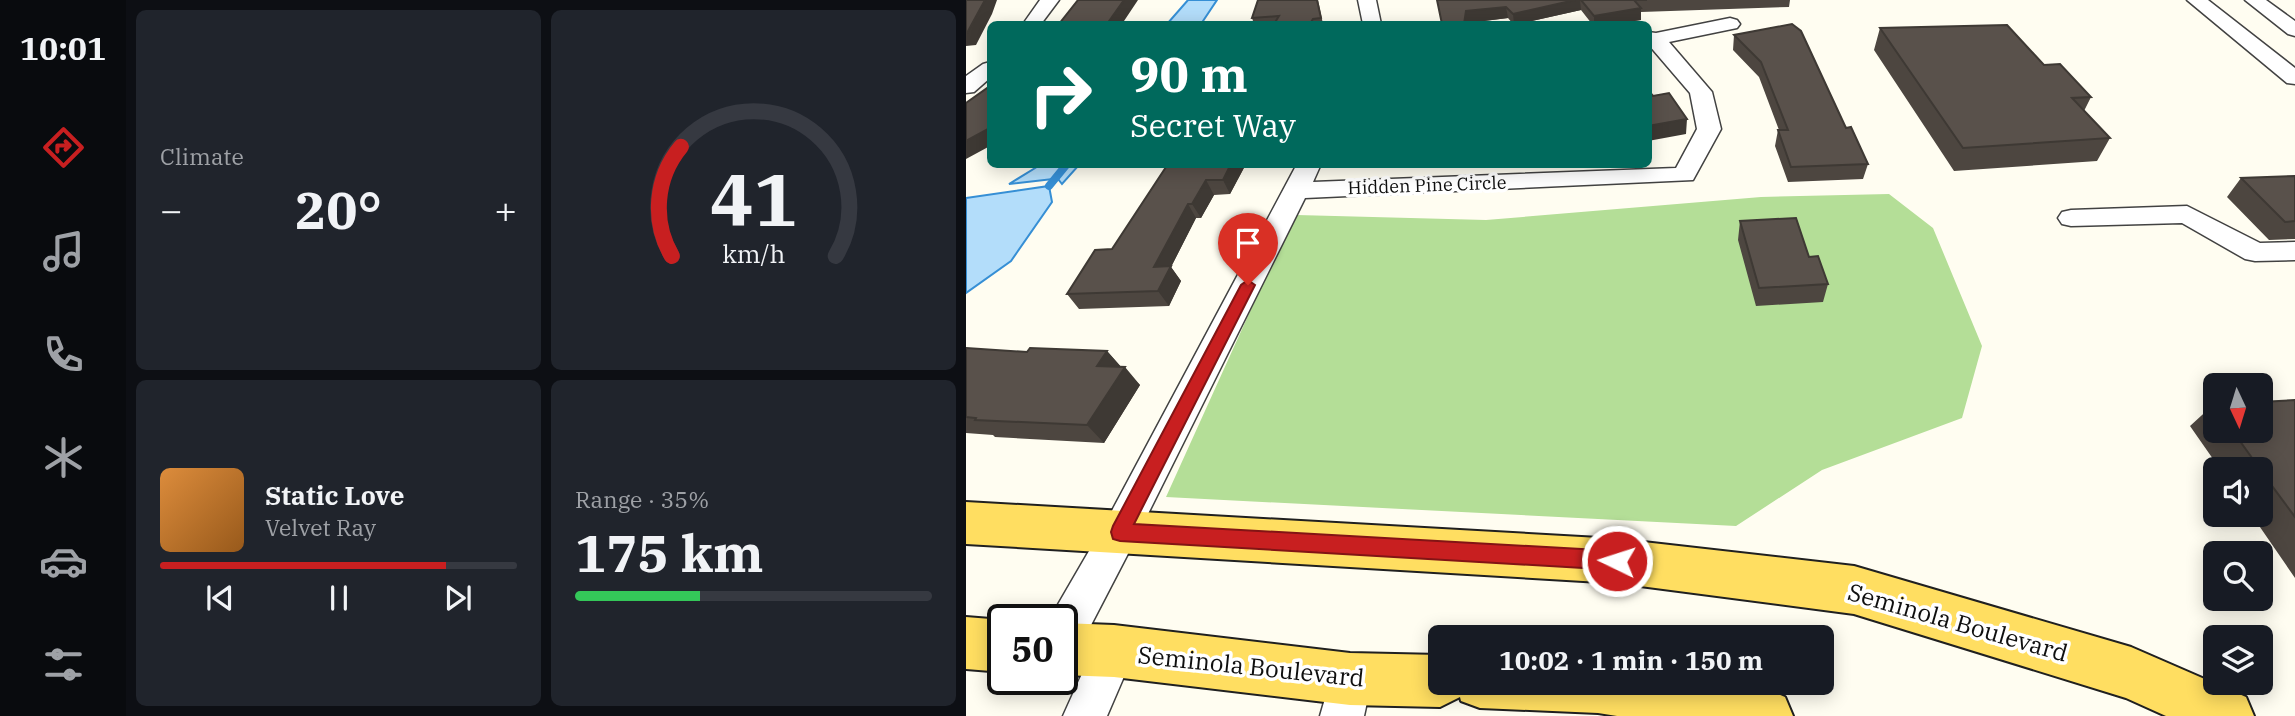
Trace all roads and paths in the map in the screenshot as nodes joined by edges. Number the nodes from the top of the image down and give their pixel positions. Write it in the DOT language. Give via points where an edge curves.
graph roads {
  1 [pos="1050,0"];
  2 [pos="1367,0"];
  3 [pos="2196,0"];
  4 [pos="2255,0"];
  5 [pos="1034,21"];
  6 [pos="1371,21"];
  7 [pos="1730,24"];
  8 [pos="2295,30"];
  9 [pos="1652,39"];
  10 [pos="987,70"];
  11 [pos="2295,78"];
  12 [pos="966,87"];
  13 [pos="1303,177"];
  14 [pos="2070,218"];
  15 [pos="2295,251"];
  16 [pos="966,523"];
  17 [pos="1120,532"];
  18 [pos="1078,609"];
  19 [pos="966,643"];
  20 [pos="987,645"];
  21 [pos="1078,650"];
  22 [pos="1114,651"];
  23 [pos="1428,683"];
  24 [pos="1561,695"];
  25 [pos="1346,697"];
  26 [pos="1598,701"];
  27 [pos="1085,716"];
  28 [pos="1766,716"];
  29 [pos="2227,716"];
  1 -- 5 [label="street"];
  2 -- 6 [label="street"];
  3 -- 11 [label="street"];
  4 -- 8 [label="street"];
  7 -- 9 [label="street"];
  9 -- 13 [label="street, Hidden Pine Circle" via="1701,92 1709,129 1684,175"];
  10 -- 12 [label="street"];
  13 -- 17 [label="street"];
  14 -- 15 [label="street" via="2187,214 2255,252"];
  16 -- 17 [label="main road, Seminola Boulevard"];
  17 -- 18 [label="street"];
  17 -- 29 [label="main road, Seminola Boulevard" via="1617,561 1854,590 2131,673"];
  19 -- 20 [label="main road"];
  21 -- 22 [label="main road, Seminola Boulevard"];
  22 -- 25 [label="main road, Seminola Boulevard"];
  22 -- 27 [label="street"];
  23 -- 25 [label="main road, Seminola Boulevard"];
  24 -- 26 [label="main road"];
  26 -- 28 [label="main road"];
}
